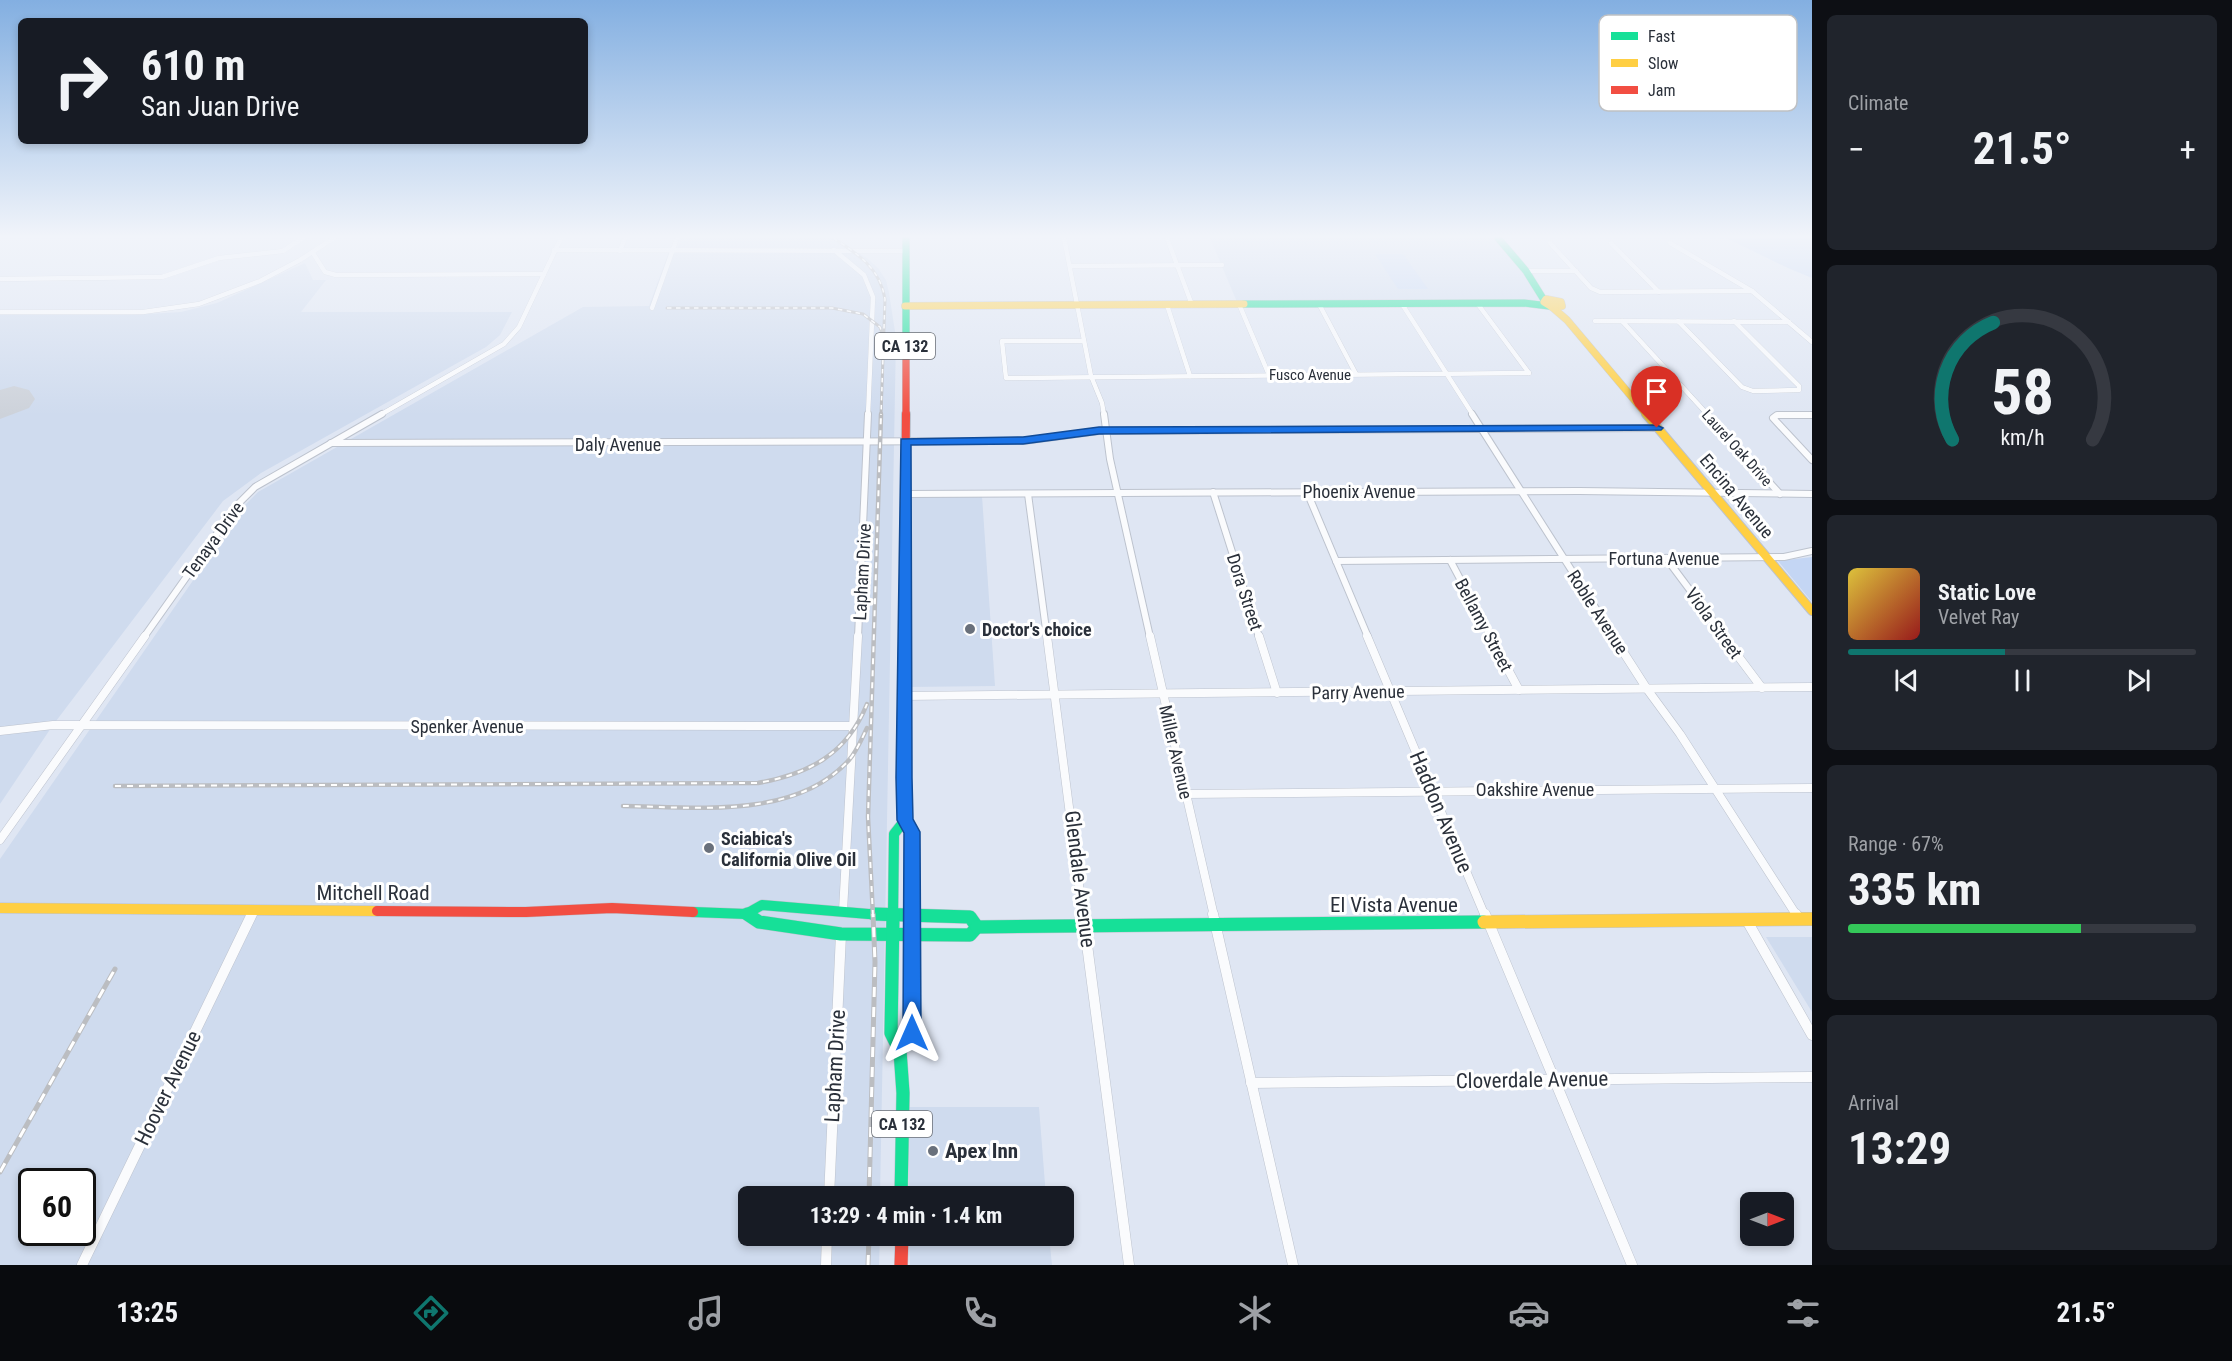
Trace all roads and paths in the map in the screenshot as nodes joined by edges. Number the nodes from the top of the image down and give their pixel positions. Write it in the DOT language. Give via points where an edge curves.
graph roads {
  1 [pos="219,297"];
  2 [pos="533,297"];
  3 [pos="656,297"];
  4 [pos="872,297"];
  5 [pos="905,297"];
  6 [pos="1077,297"];
  7 [pos="1189,297"];
  8 [pos="1546,297"];
  9 [pos="1759,297"];
  10 [pos="1477,303"];
  11 [pos="1551,303"];
  12 [pos="1239,304"];
  13 [pos="1319,304"];
  14 [pos="1402,304"];
  15 [pos="1079,305"];
  16 [pos="1167,305"];
  17 [pos="1192,305"];
  18 [pos="905,306"];
  19 [pos="652,308"];
  20 [pos="0,312"];
  21 [pos="1595,321"];
  22 [pos="1622,321"];
  23 [pos="1678,321"];
  24 [pos="1734,321"];
  25 [pos="1789,321"];
  26 [pos="1084,341"];
  27 [pos="1812,342"];
  28 [pos="1356,374"];
  29 [pos="1447,374"];
  30 [pos="1190,375"];
  31 [pos="1269,375"];
  32 [pos="1091,376"];
  33 [pos="1812,415"];
  34 [pos="1657,428"];
  35 [pos="1481,429"];
  36 [pos="1106,431"];
  37 [pos="905,441"];
  38 [pos="331,443"];
  39 [pos="868,443"];
  40 [pos="1812,460"];
  41 [pos="1521,491"];
  42 [pos="1213,492"];
  43 [pos="1307,492"];
  44 [pos="1118,493"];
  45 [pos="905,494"];
  46 [pos="1028,494"];
  47 [pos="1713,494"];
  48 [pos="1780,494"];
  49 [pos="1812,494"];
  50 [pos="1812,551"];
  51 [pos="1767,557"];
  52 [pos="1666,558"];
  53 [pos="1564,559"];
  54 [pos="1450,560"];
  55 [pos="1336,561"];
  56 [pos="1812,611"];
  57 [pos="1812,687"];
  58 [pos="1761,688"];
  59 [pos="1647,689"];
  60 [pos="1519,690"];
  61 [pos="1390,692"];
  62 [pos="1277,693"];
  63 [pos="1163,694"];
  64 [pos="1055,695"];
  65 [pos="904,696"];
  66 [pos="81,726"];
  67 [pos="853,726"];
  68 [pos="0,731"];
  69 [pos="1714,788"];
  70 [pos="1812,788"];
  71 [pos="1431,790"];
  72 [pos="1186,794"];
  73 [pos="905,820"];
  74 [pos="0,840"];
  75 [pos="0,908"];
  76 [pos="254,910"];
  77 [pos="843,911"];
  78 [pos="746,914"];
  79 [pos="893,916"];
  80 [pos="911,916"];
  81 [pos="1746,919"];
  82 [pos="1799,919"];
  83 [pos="1812,919"];
  84 [pos="1489,922"];
  85 [pos="1217,925"];
  86 [pos="1086,926"];
  87 [pos="977,927"];
  88 [pos="841,934"];
  89 [pos="894,936"];
  90 [pos="912,936"];
  91 [pos="1812,1035"];
  92 [pos="900,1051"];
  93 [pos="1812,1077"];
  94 [pos="1554,1080"];
  95 [pos="1251,1083"];
  96 [pos="830,1186"];
  97 [pos="901,1186"];
  98 [pos="827,1246"];
  99 [pos="902,1246"];
  100 [pos="82,1265"];
  101 [pos="826,1265"];
  102 [pos="901,1265"];
  103 [pos="1129,1265"];
  104 [pos="1293,1265"];
  105 [pos="1632,1265"];
  1 -- 20 [label="street" via="186,307 142,312"];
  2 -- 38 [label="street, Tenaya Drive" via="519,327 504,344"];
  3 -- 19 [label="street"];
  4 -- 39 [label="street, Lapham Drive"];
  5 -- 18 [label="main road, CA 132"];
  6 -- 15 [label="street, Miller Avenue"];
  7 -- 17 [label="street"];
  8 -- 11 [label="main road, Encina Avenue"];
  9 -- 25 [label="street"];
  10 -- 11 [label="main road"];
  10 -- 14 [label="main road"];
  10 -- 29 [label="street, Fusco Avenue" via="1529,373"];
  11 -- 34 [label="main road, Encina Avenue"];
  12 -- 13 [label="main road"];
  12 -- 17 [label="main road"];
  12 -- 31 [label="street"];
  13 -- 14 [label="main road"];
  13 -- 28 [label="street"];
  14 -- 29 [label="street, Roble Avenue"];
  15 -- 16 [label="main road"];
  15 -- 18 [label="main road"];
  15 -- 26 [label="street, Miller Avenue"];
  16 -- 17 [label="main road"];
  16 -- 30 [label="street"];
  18 -- 37 [label="main road, CA 132"];
  21 -- 22 [label="street"];
  22 -- 23 [label="street"];
  22 -- 48 [label="street, Laurel Oak Drive"];
  23 -- 24 [label="street"];
  23 -- 24 [label="street" via="1742,387 1754,391 1800,388"];
  24 -- 25 [label="street"];
  25 -- 27 [label="street"];
  26 -- 32 [label="street, Miller Avenue"];
  26 -- 32 [label="street, Fusco Avenue" via="1002,341 1006,378"];
  28 -- 29 [label="street, Fusco Avenue"];
  28 -- 31 [label="street, Fusco Avenue"];
  29 -- 35 [label="street, Roble Avenue"];
  30 -- 31 [label="street, Fusco Avenue"];
  30 -- 32 [label="street, Fusco Avenue"];
  32 -- 36 [label="street, Miller Avenue" via="1102,403"];
  33 -- 40 [label="street" via="1773,418"];
  34 -- 35 [label="street, Daly Avenue"];
  34 -- 47 [label="main road, Encina Avenue"];
  35 -- 36 [label="street, Daly Avenue"];
  35 -- 41 [label="street, Roble Avenue"];
  36 -- 37 [label="street, Daly Avenue" via="1023,441"];
  36 -- 44 [label="street, Miller Avenue"];
  37 -- 39 [label="street, Daly Avenue"];
  37 -- 45 [label="main road, CA 132"];
  38 -- 39 [label="street, Daly Avenue"];
  38 -- 66 [label="street, Tenaya Drive" via="255,487 237,504"];
  39 -- 67 [label="street, Lapham Drive"];
  41 -- 43 [label="street, Phoenix Avenue"];
  41 -- 47 [label="street, Phoenix Avenue"];
  41 -- 53 [label="street, Roble Avenue"];
  42 -- 43 [label="street, Phoenix Avenue"];
  42 -- 44 [label="street, Phoenix Avenue"];
  42 -- 62 [label="street, Dora Street"];
  43 -- 55 [label="street, Haddon Avenue"];
  44 -- 46 [label="street, Phoenix Avenue"];
  44 -- 63 [label="street, Miller Avenue"];
  45 -- 46 [label="street, Phoenix Avenue"];
  45 -- 65 [label="main road, CA 132"];
  46 -- 64 [label="street, Glendale Avenue"];
  47 -- 48 [label="street, Phoenix Avenue"];
  47 -- 51 [label="main road, Encina Avenue"];
  48 -- 49 [label="street, Phoenix Avenue"];
  50 -- 51 [label="street, Fortuna Avenue"];
  51 -- 52 [label="street, Fortuna Avenue"];
  51 -- 56 [label="main road, Encina Avenue"];
  52 -- 53 [label="street, Fortuna Avenue"];
  52 -- 58 [label="street, Viola Street"];
  53 -- 54 [label="street, Fortuna Avenue"];
  53 -- 59 [label="street, Roble Avenue"];
  54 -- 55 [label="street, Fortuna Avenue"];
  54 -- 60 [label="street, Bellamy Street"];
  55 -- 61 [label="street, Haddon Avenue"];
  57 -- 58 [label="street, Parry Avenue"];
  58 -- 59 [label="street, Parry Avenue"];
  59 -- 60 [label="street, Parry Avenue"];
  59 -- 69 [label="street, Roble Avenue"];
  60 -- 61 [label="street, Parry Avenue"];
  61 -- 62 [label="street, Parry Avenue"];
  61 -- 71 [label="street, Haddon Avenue"];
  62 -- 63 [label="street, Parry Avenue"];
  63 -- 64 [label="street, Parry Avenue"];
  63 -- 72 [label="street, Miller Avenue"];
  64 -- 65 [label="street, Parry Avenue"];
  64 -- 86 [label="street, Glendale Avenue"];
  65 -- 73 [label="main road, CA 132"];
  66 -- 67 [label="street, Spenker Avenue"];
  66 -- 68 [label="street, Spenker Avenue"];
  66 -- 74 [label="street, Tenaya Drive"];
  67 -- 77 [label="street, Lapham Drive"];
  69 -- 70 [label="street, Oakshire Avenue"];
  69 -- 71 [label="street, Oakshire Avenue"];
  69 -- 82 [label="street, Roble Avenue"];
  71 -- 72 [label="street, Oakshire Avenue"];
  71 -- 84 [label="street, Haddon Avenue"];
  72 -- 85 [label="street, Miller Avenue"];
  73 -- 79 [label="main road, CA 132" via="894,834"];
  73 -- 80 [label="main road" via="912,832"];
  75 -- 76 [label="main road, Mitchell Road"];
  76 -- 78 [label="main road, Mitchell Road" via="526,912 612,908"];
  76 -- 100 [label="street, Hoover Avenue"];
  77 -- 78 [label="main road, Mitchell Road" via="762,905"];
  77 -- 79 [label="main road, Mitchell Road"];
  78 -- 88 [label="main road, Mitchell Road" via="759,922"];
  79 -- 80 [label="main road, El Vista Avenue"];
  79 -- 89 [label="main road, CA 132"];
  80 -- 87 [label="main road, El Vista Avenue" via="970,917"];
  80 -- 90 [label="main road"];
  81 -- 82 [label="main road, El Vista Avenue"];
  81 -- 84 [label="main road, El Vista Avenue"];
  81 -- 91 [label="street"];
  82 -- 83 [label="main road, El Vista Avenue"];
  84 -- 85 [label="main road, El Vista Avenue"];
  84 -- 94 [label="street, Haddon Avenue"];
  85 -- 86 [label="main road, El Vista Avenue"];
  85 -- 95 [label="street, Miller Avenue"];
  86 -- 87 [label="main road, El Vista Avenue"];
  86 -- 103 [label="street, Glendale Avenue"];
  87 -- 90 [label="main road, El Vista Avenue" via="970,935"];
  88 -- 89 [label="main road, Mitchell Road"];
  88 -- 96 [label="street, Lapham Drive"];
  89 -- 90 [label="main road, El Vista Avenue"];
  89 -- 92 [label="main road, CA 132" via="891,1033"];
  90 -- 92 [label="main road" via="912,1033"];
  92 -- 97 [label="main road, CA 132"];
  93 -- 94 [label="street, Cloverdale Avenue"];
  94 -- 95 [label="street, Cloverdale Avenue"];
  94 -- 105 [label="street, Haddon Avenue"];
  95 -- 104 [label="street, Miller Avenue"];
  98 -- 101 [label="street"];
  99 -- 102 [label="main road"];
}
